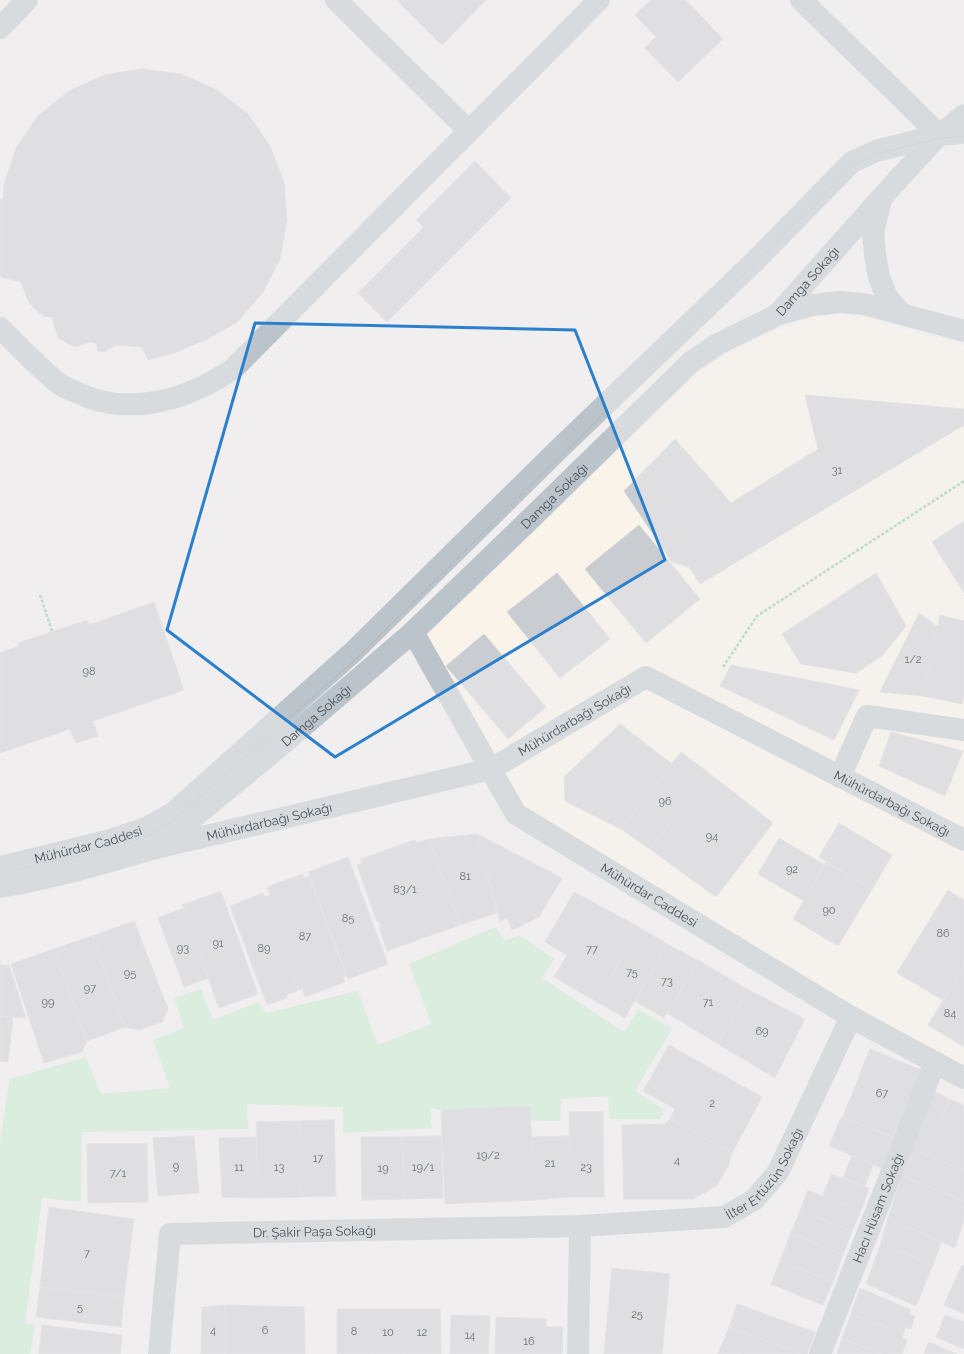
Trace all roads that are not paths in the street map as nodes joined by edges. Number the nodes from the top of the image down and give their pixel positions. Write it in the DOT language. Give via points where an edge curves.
graph roads {
  1 [pos="27,0"];
  2 [pos="336,0"];
  3 [pos="599,0"];
  4 [pos="801,0"];
  5 [pos="0,28"];
  6 [pos="964,115"];
  7 [pos="470,131"];
  8 [pos="964,133"];
  9 [pos="939,136"];
  10 [pos="882,197"];
  11 [pos="900,312"];
  12 [pos="777,315"];
  13 [pos="0,328"];
  14 [pos="964,331"];
  15 [pos="413,632"];
  16 [pos="964,730"];
  17 [pos="491,769"];
  18 [pos="840,777"];
  19 [pos="173,812"];
  20 [pos="964,840"];
  21 [pos="156,848"];
  22 [pos="0,867"];
  23 [pos="0,887"];
  24 [pos="851,1017"];
  25 [pos="935,1062"];
  26 [pos="964,1078"];
  27 [pos="580,1226"];
  28 [pos="159,1354"];
  29 [pos="578,1354"];
  30 [pos="820,1354"];
  1 -- 5 [label="street"];
  2 -- 7 [label="street"];
  3 -- 7 [label="street"];
  4 -- 9 [label="street"];
  6 -- 9 [label="street, Damga Sokağı"];
  7 -- 13 [label="street" via="233,369 198,389 156,402 128,405 103,402 58,383"];
  8 -- 9 [label="street"];
  9 -- 10 [label="street, Damga Sokağı"];
  9 -- 19 [label="street, Damga Sokağı" via="876,151 852,162 353,652"];
  10 -- 11 [label="street" via="873,233 875,256 879,277 887,297"];
  10 -- 12 [label="street, Damga Sokağı"];
  11 -- 12 [label="street" via="840,302 812,305"];
  11 -- 14 [label="street"];
  12 -- 15 [label="street, Damga Sokağı" via="718,344 691,362"];
  15 -- 17 [label="street, Mühürdar Caddesi"];
  15 -- 21 [label="street, Damga Sokağı"];
  16 -- 18 [label="street" via="867,716"];
  17 -- 18 [label="street, Mühürdarbağı Sokağı" via="646,677"];
  17 -- 21 [label="street, Mühürdarbağı Sokağı"];
  17 -- 24 [label="street, Mühürdar Caddesi" via="516,814"];
  18 -- 20 [label="street, Mühürdarbağı Sokağı"];
  19 -- 22 [label="street, Mühürdar Caddesi" via="146,828 111,840"];
  21 -- 23 [label="street, Mühürdar Caddesi" via="117,860"];
  24 -- 25 [label="street, Mühürdar Caddesi"];
  24 -- 27 [label="street, İlter Ertüzün Sokağı" via="778,1172 754,1200 724,1218"];
  25 -- 26 [label="street, Mühürdar Caddesi"];
  25 -- 30 [label="street, Hacı Hüsam Sokağı"];
  27 -- 28 [label="street, Dr. Şakir Paşa Sokağı" via="170,1234"];
  27 -- 29 [label="street"];
}
